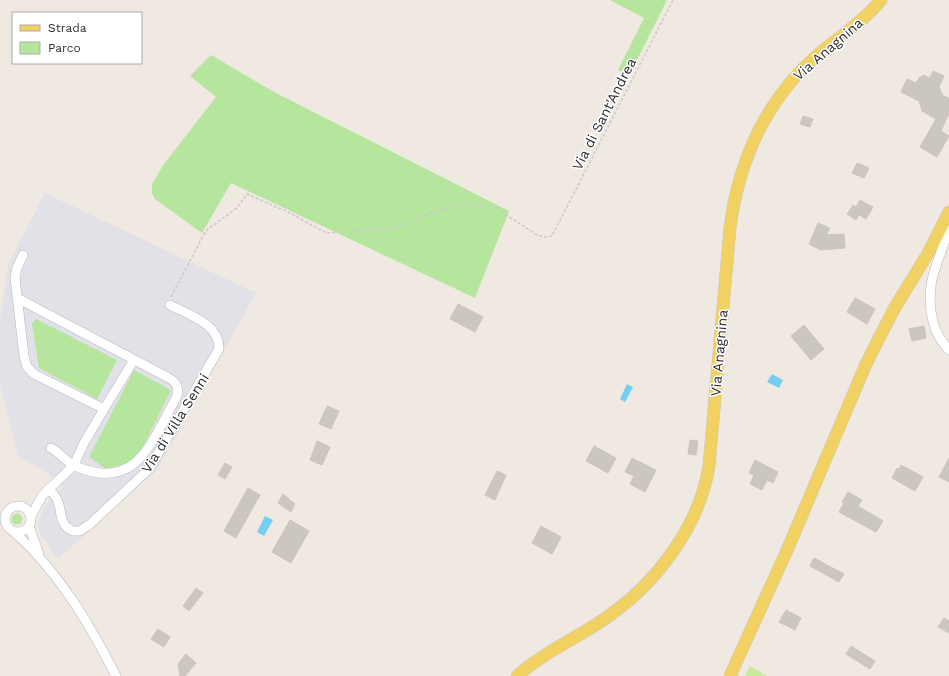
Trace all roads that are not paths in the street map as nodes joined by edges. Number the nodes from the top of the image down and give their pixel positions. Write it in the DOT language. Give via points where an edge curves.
graph roads {
  1 [pos="881,0"];
  2 [pos="947,216"];
  3 [pos="23,255"];
  4 [pos="17,298"];
  5 [pos="170,305"];
  6 [pos="949,350"];
  7 [pos="134,360"];
  8 [pos="104,409"];
  9 [pos="51,448"];
  10 [pos="74,465"];
  11 [pos="48,489"];
  12 [pos="40,499"];
  13 [pos="23,507"];
  14 [pos="4,512"];
  15 [pos="30,516"];
  16 [pos="30,526"];
  17 [pos="7,528"];
  18 [pos="39,555"];
  19 [pos="116,676"];
  20 [pos="517,676"];
  21 [pos="730,676"];
  1 -- 20 [label="main road, Via Anagnina" via="806,65 788,85 764,119 744,165 733,201 710,460 703,493 690,522 657,571 630,599"];
  2 -- 6 [label="street" via="948,232 934,272 930,304 936,331"];
  2 -- 21 [label="main road" via="874,347"];
  3 -- 4 [label="street" via="16,273"];
  4 -- 7 [label="street"];
  4 -- 8 [label="street" via="27,367 34,374"];
  5 -- 11 [label="street, Via di Villa Senni" via="212,328 218,337 219,349 158,455 139,480 80,531 73,531 64,525 59,501"];
  7 -- 8 [label="street"];
  7 -- 10 [label="street" via="175,382 178,392 145,453 132,467 107,474"];
  8 -- 10 [label="street"];
  9 -- 10 [label="street"];
  10 -- 11 [label="street"];
  11 -- 12 [label="street"];
  12 -- 13 [label="street"];
  12 -- 15 [label="street"];
  13 -- 14 [label="street" via="15,507"];
  13 -- 15 [label="street"];
  14 -- 17 [label="street"];
  15 -- 16 [label="street"];
  16 -- 17 [label="street" via="24,531"];
  16 -- 18 [label="street"];
  17 -- 18 [label="street"];
  18 -- 19 [label="street" via="67,591"];
}
